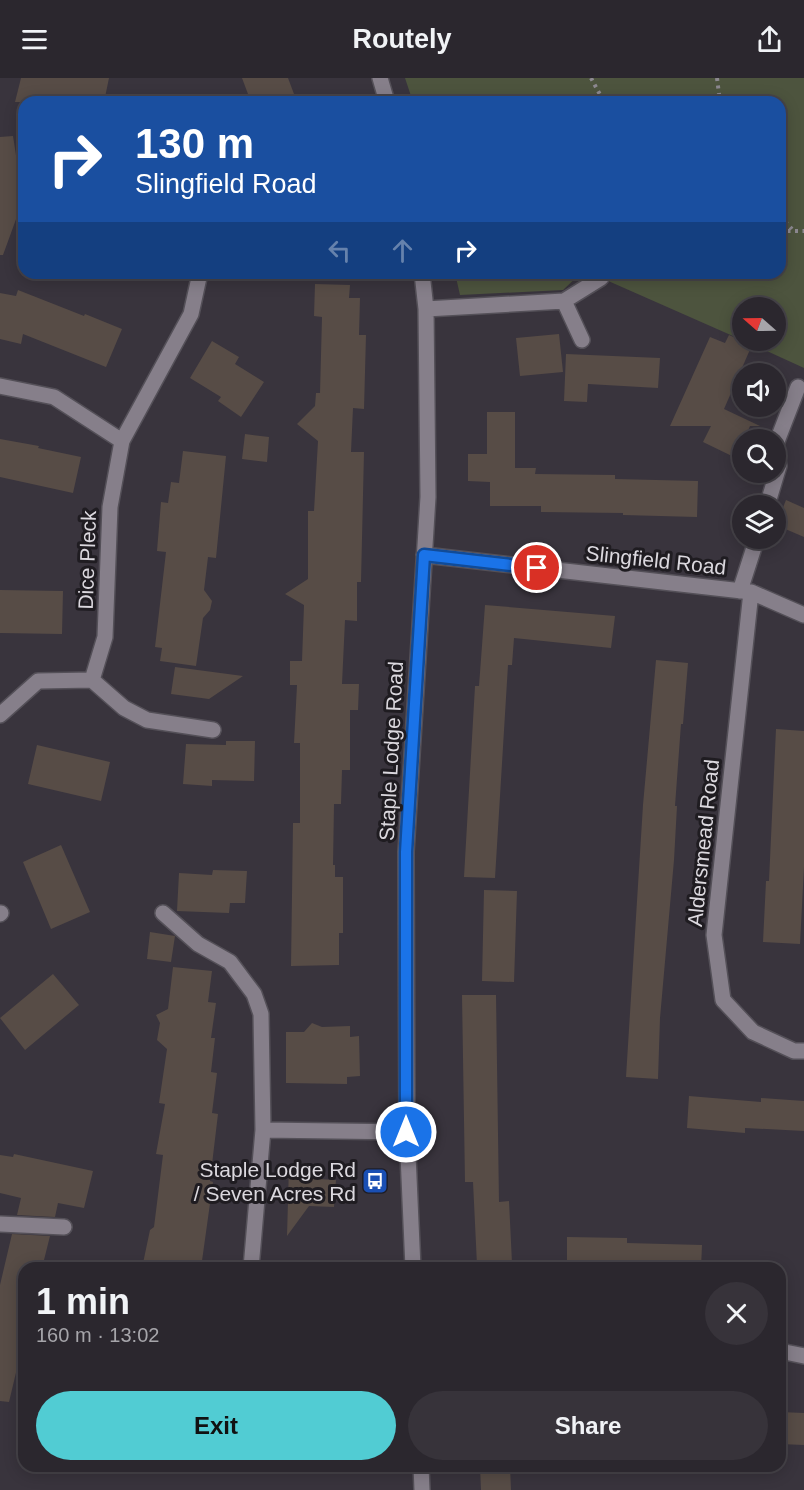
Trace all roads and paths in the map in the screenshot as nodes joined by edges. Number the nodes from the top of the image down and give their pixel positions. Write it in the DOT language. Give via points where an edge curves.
graph roads {
  1 [pos="380,78"];
  2 [pos="591,78"];
  3 [pos="717,78"];
  4 [pos="385,96"];
  5 [pos="601,96"];
  6 [pos="719,96"];
  7 [pos="786,223"];
  8 [pos="786,230"];
  9 [pos="792,230"];
  10 [pos="804,231"];
  11 [pos="199,279"];
  12 [pos="423,279"];
  13 [pos="599,279"];
  14 [pos="564,301"];
  15 [pos="426,309"];
  16 [pos="582,340"];
  17 [pos="0,386"];
  18 [pos="798,387"];
  19 [pos="782,429"];
  20 [pos="122,441"];
  21 [pos="754,549"];
  22 [pos="424,555"];
  23 [pos="746,591"];
  24 [pos="804,615"];
  25 [pos="92,680"];
  26 [pos="0,715"];
  27 [pos="213,730"];
  28 [pos="163,913"];
  29 [pos="804,1051"];
  30 [pos="264,1130"];
  31 [pos="406,1132"];
  32 [pos="0,1224"];
  33 [pos="64,1227"];
  34 [pos="254,1262"];
  35 [pos="413,1262"];
  36 [pos="786,1352"];
  37 [pos="804,1356"];
  38 [pos="421,1472"];
  39 [pos="422,1490"];
  1 -- 4 [label="street"];
  2 -- 5 [label="path"];
  3 -- 6 [label="path"];
  7 -- 9 [label="path"];
  8 -- 9 [label="path"];
  9 -- 10 [label="path"];
  11 -- 20 [label="street, Dice Pleck" via="191,314"];
  12 -- 15 [label="street, Staple Lodge Road"];
  13 -- 14 [label="street"];
  14 -- 15 [label="street"];
  14 -- 16 [label="street"];
  15 -- 22 [label="street, Staple Lodge Road" via="428,497"];
  17 -- 20 [label="street" via="54,397"];
  18 -- 19 [label="street"];
  20 -- 25 [label="street, Dice Pleck" via="110,507 105,637"];
  21 -- 23 [label="street, Slingfield Road"];
  22 -- 23 [label="street, Slingfield Road"];
  22 -- 31 [label="street, Staple Lodge Road" via="406,852"];
  23 -- 24 [label="street, Slingfield Road"];
  23 -- 29 [label="street, Aldersmead Road" via="714,934 718,975 723,1000 753,1032 794,1051"];
  25 -- 26 [label="street" via="38,681"];
  25 -- 27 [label="street" via="124,708 147,720"];
  28 -- 30 [label="street" via="198,944 230,962 254,994 261,1014"];
  30 -- 31 [label="street"];
  30 -- 34 [label="street"];
  31 -- 35 [label="street, Staple Lodge Road"];
  32 -- 33 [label="street"];
  36 -- 37 [label="street"];
  38 -- 39 [label="street"];
}
